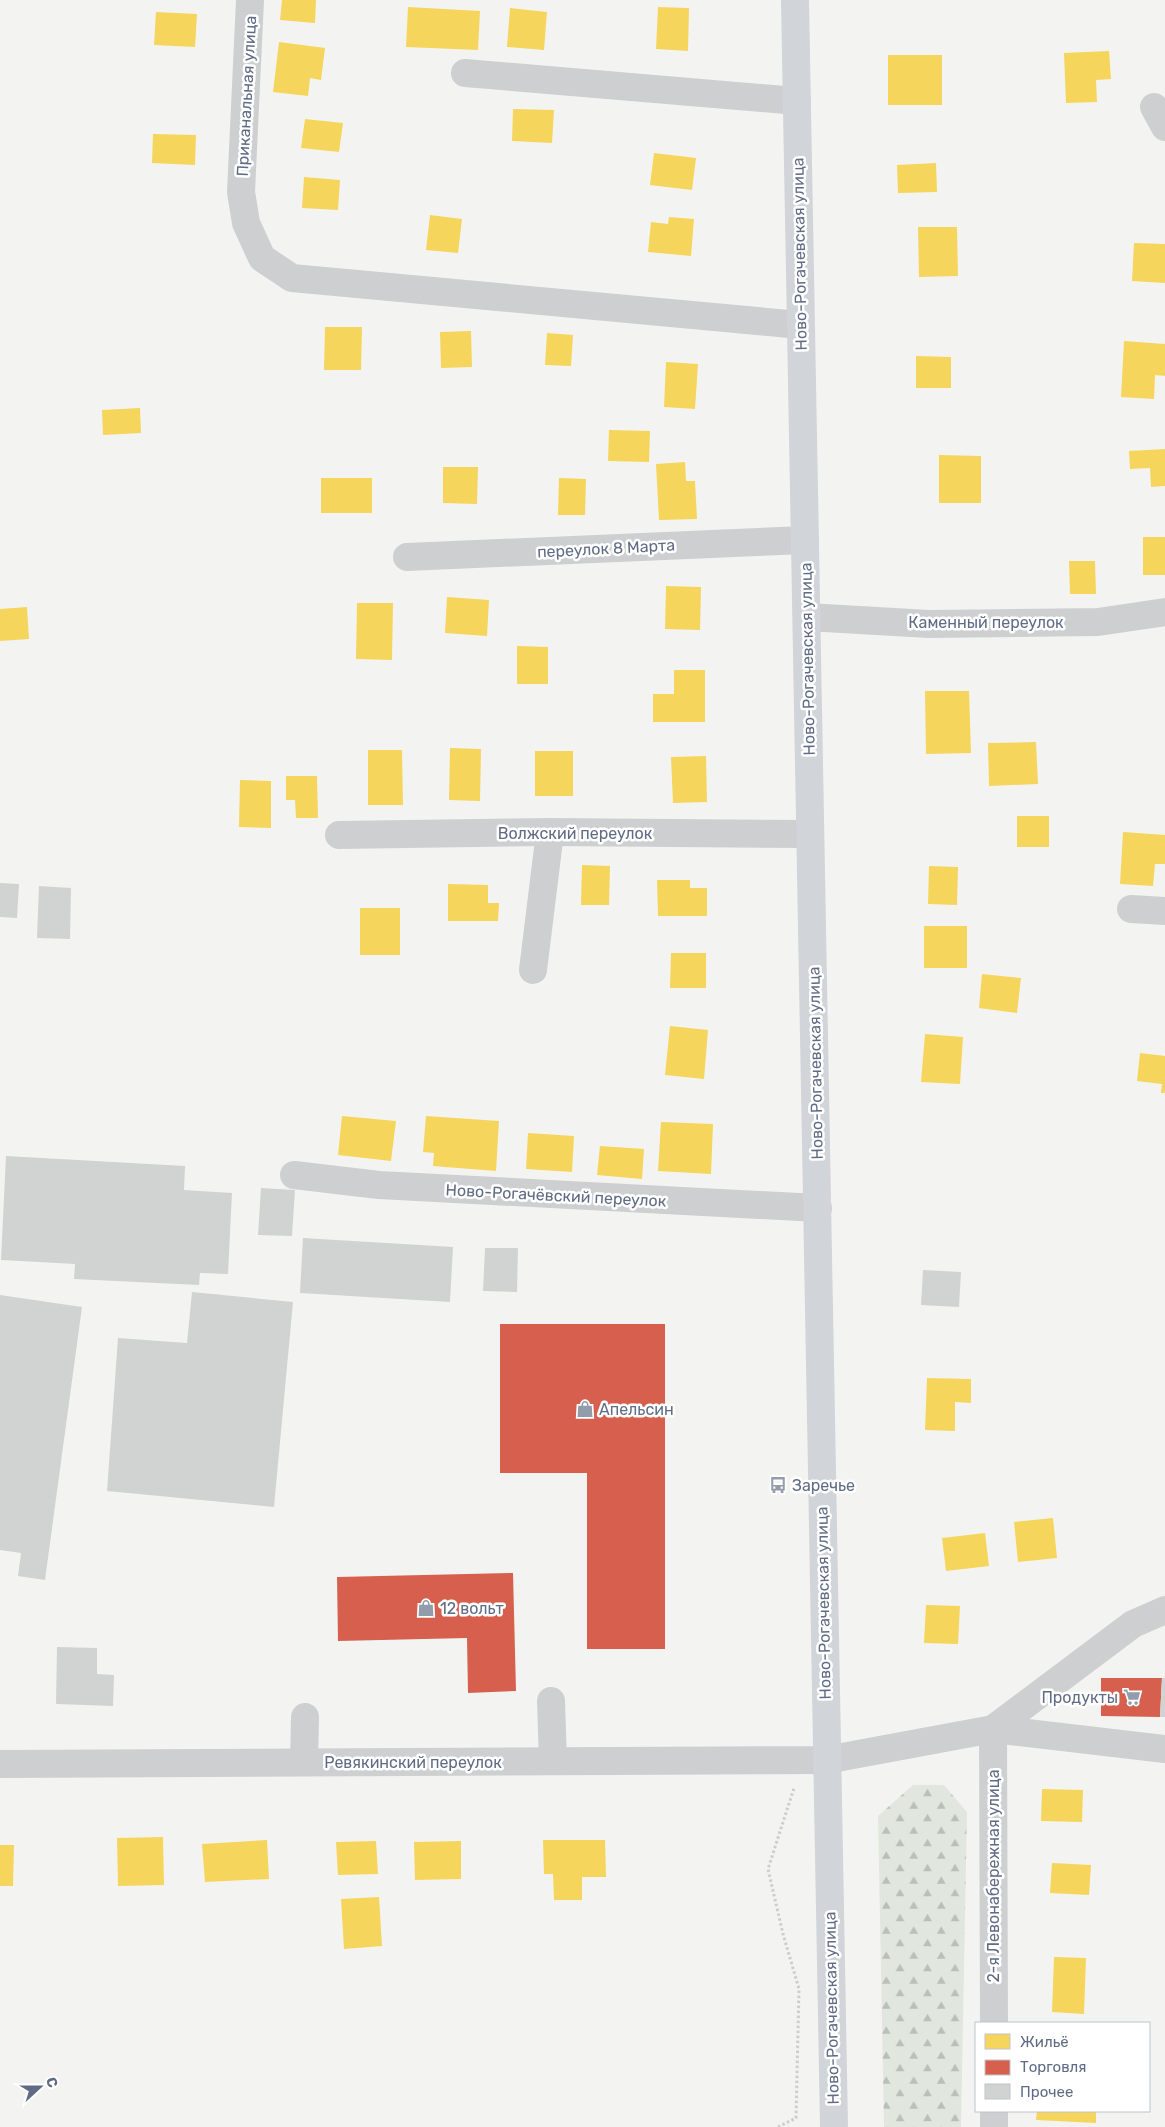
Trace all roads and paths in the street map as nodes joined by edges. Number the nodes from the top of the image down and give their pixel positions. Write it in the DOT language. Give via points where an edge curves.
graph roads {
  1 [pos="250,0"];
  2 [pos="795,0"];
  3 [pos="464,73"];
  4 [pos="797,101"];
  5 [pos="800,325"];
  6 [pos="805,540"];
  7 [pos="407,557"];
  8 [pos="1165,612"];
  9 [pos="807,617"];
  10 [pos="550,832"];
  11 [pos="810,834"];
  12 [pos="340,835"];
  13 [pos="1131,909"];
  14 [pos="1165,911"];
  15 [pos="533,970"];
  16 [pos="294,1175"];
  17 [pos="818,1208"];
  18 [pos="1165,1610"];
  19 [pos="551,1701"];
  20 [pos="305,1717"];
  21 [pos="993,1729"];
  22 [pos="1165,1749"];
  23 [pos="815,1760"];
  24 [pos="553,1761"];
  25 [pos="304,1762"];
  26 [pos="0,1764"];
  27 [pos="994,2022"];
  28 [pos="994,2112"];
  29 [pos="778,2127"];
  30 [pos="834,2127"];
  31 [pos="994,2127"];
  1 -- 5 [label="street, Приканальная улица" via="241,192 246,223 262,258 292,278"];
  2 -- 4 [label="main road, Ново-Рогачевская улица"];
  3 -- 4 [label="street"];
  4 -- 5 [label="main road, Ново-Рогачевская улица"];
  5 -- 6 [label="main road, Ново-Рогачевская улица"];
  6 -- 7 [label="street, переулок 8 Марта"];
  6 -- 9 [label="main road, Ново-Рогачевская улица"];
  8 -- 9 [label="street, Каменный переулок" via="1098,622 929,624"];
  9 -- 11 [label="main road, Ново-Рогачевская улица"];
  10 -- 11 [label="street, Волжский переулок"];
  10 -- 12 [label="street, Волжский переулок"];
  10 -- 15 [label="street"];
  11 -- 17 [label="main road, Ново-Рогачевская улица"];
  13 -- 14 [label="street"];
  16 -- 17 [label="street, Ново-Рогачёвский переулок" via="379,1186"];
  17 -- 23 [label="main road, Ново-Рогачевская улица"];
  18 -- 21 [label="street" via="1133,1624"];
  19 -- 24 [label="street"];
  20 -- 25 [label="street"];
  21 -- 22 [label="street"];
  21 -- 23 [label="street, Ревякинский переулок"];
  21 -- 27 [label="street, 2-я Левонабережная улица"];
  23 -- 24 [label="street, Ревякинский переулок"];
  23 -- 29 [label="path" via="787,1806 768,1869 799,1989 796,2118"];
  23 -- 30 [label="main road, Ново-Рогачевская улица"];
  24 -- 25 [label="street, Ревякинский переулок"];
  25 -- 26 [label="street, Ревякинский переулок"];
  28 -- 31 [label="street"];
}
